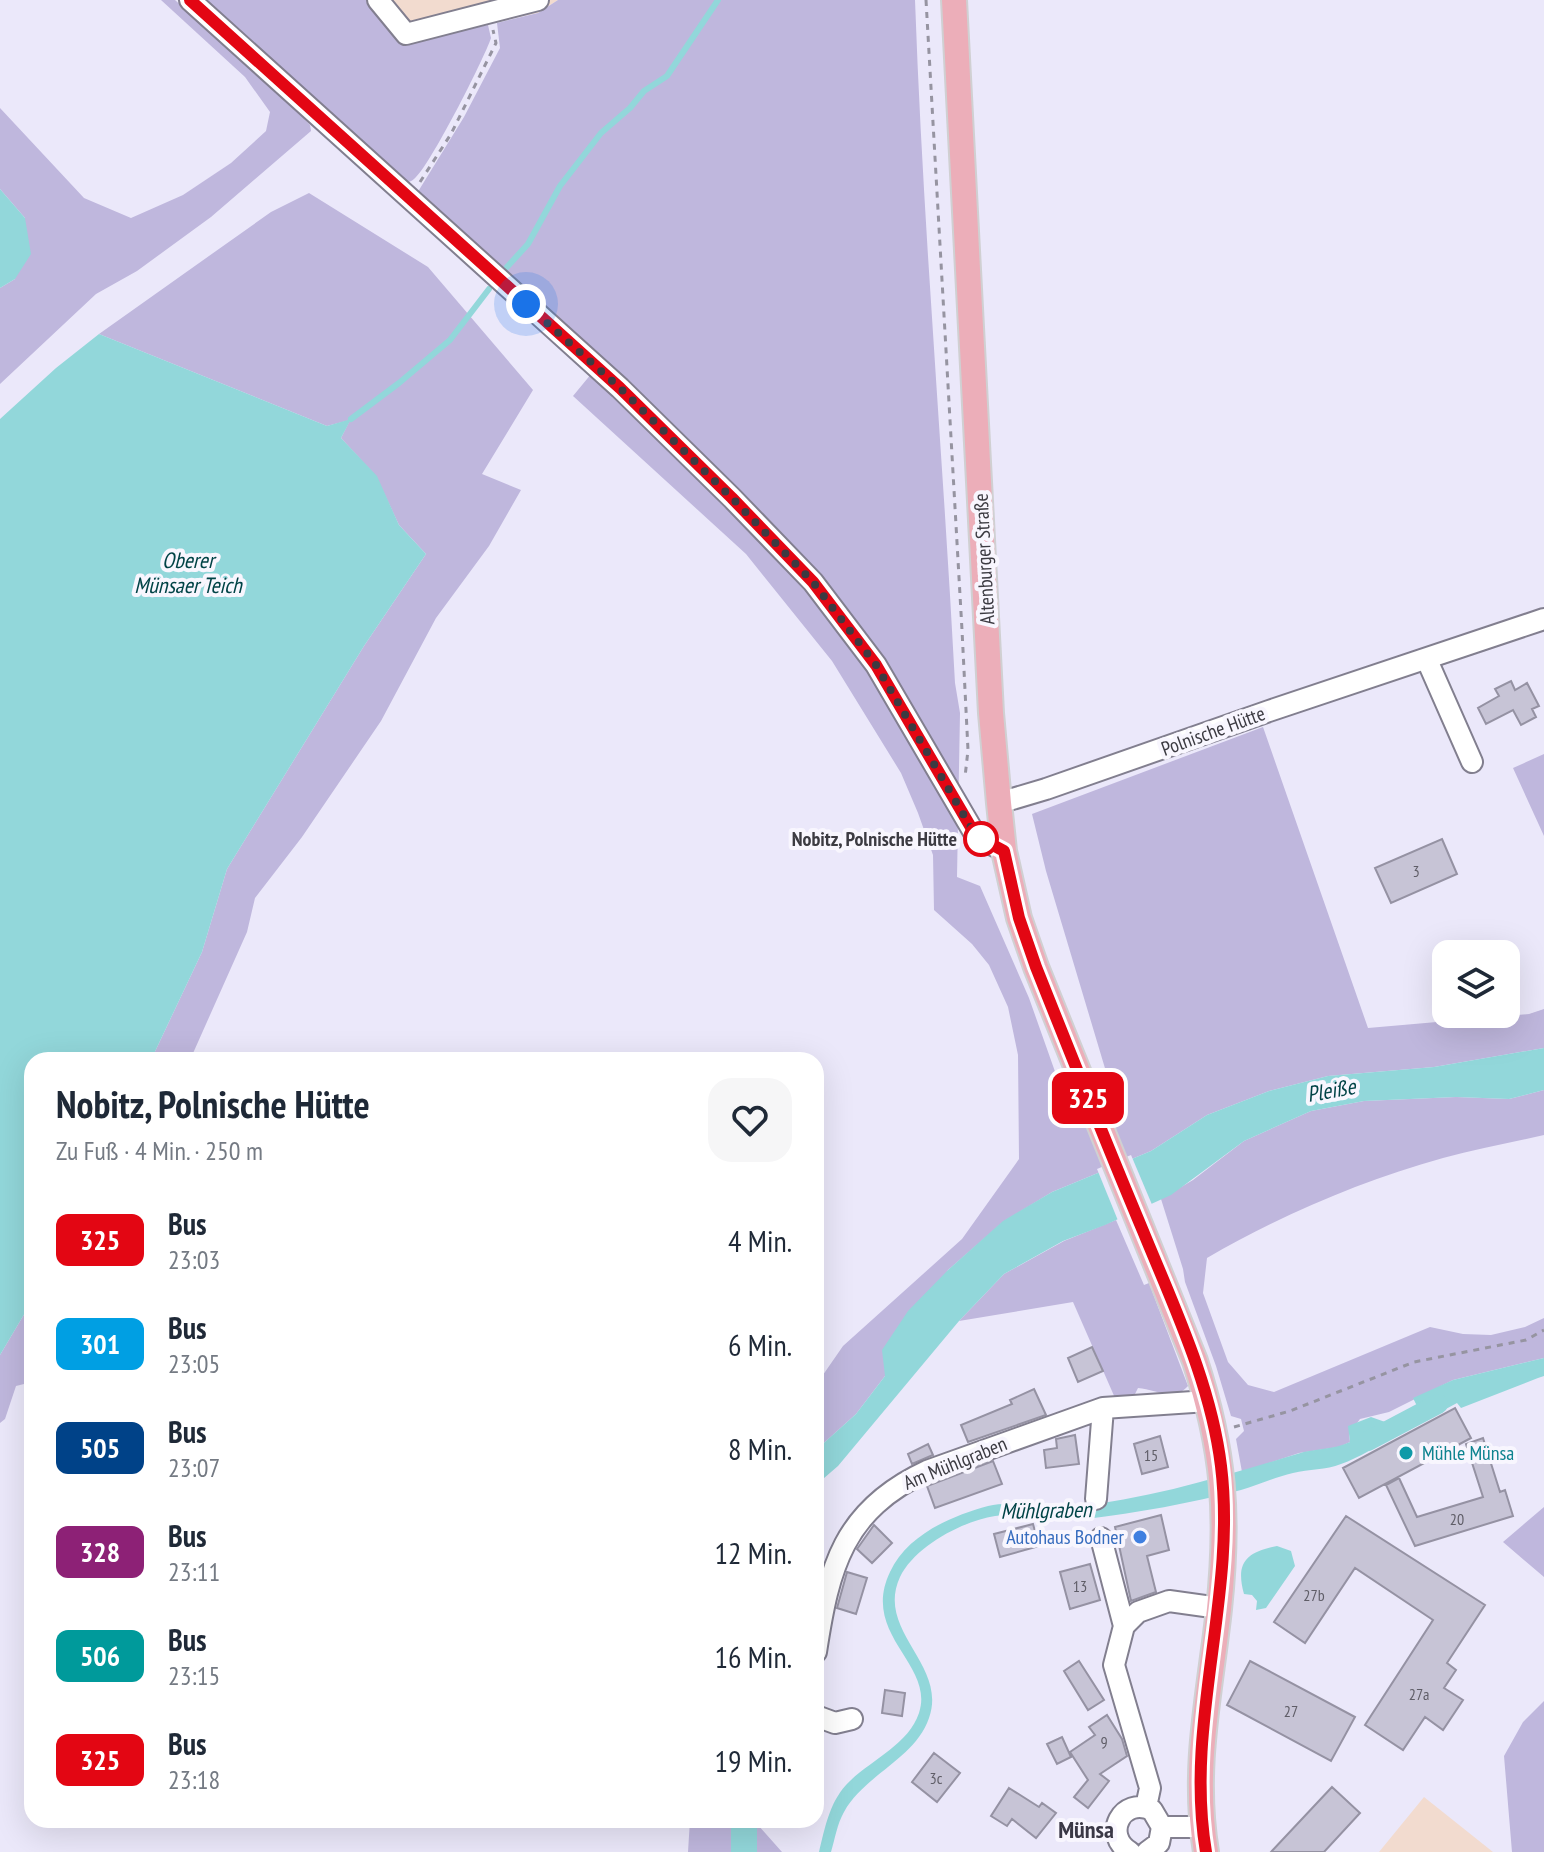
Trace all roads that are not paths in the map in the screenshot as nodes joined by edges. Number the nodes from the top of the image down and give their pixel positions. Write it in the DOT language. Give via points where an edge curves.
graph roads {
  1 [pos="190,0"];
  2 [pos="378,0"];
  3 [pos="538,0"];
  4 [pos="954,0"];
  5 [pos="1544,619"];
  6 [pos="1427,660"];
  7 [pos="1472,762"];
  8 [pos="999,803"];
  9 [pos="1004,851"];
  10 [pos="1208,1401"];
  11 [pos="1103,1408"];
  12 [pos="1096,1499"];
  13 [pos="1101,1538"];
  14 [pos="824,1604"];
  15 [pos="1219,1608"];
  16 [pos="1124,1626"];
  17 [pos="824,1719"];
  18 [pos="852,1719"];
  19 [pos="1146,1807"];
  20 [pos="1162,1827"];
  21 [pos="1201,1827"];
  22 [pos="1130,1852"];
  23 [pos="1147,1852"];
  24 [pos="1206,1852"];
  1 -- 9 [label="street" via="620,388 813,582 876,665 976,836"];
  2 -- 3 [label="street" via="406,34"];
  4 -- 8 [label="main road, Altenburger Straße"];
  5 -- 6 [label="street, Polnische Hütte"];
  6 -- 7 [label="street"];
  6 -- 8 [label="street, Polnische Hütte"];
  8 -- 9 [label="main road, Altenburger Straße"];
  9 -- 10 [label="main road, Altenburger Straße" via="1031,955"];
  10 -- 11 [label="street, Am Mühlgraben"];
  10 -- 15 [label="main road" via="1224,1506"];
  11 -- 12 [label="street"];
  11 -- 14 [label="street, Am Mühlgraben" via="899,1484 870,1508 842,1545"];
  13 -- 16 [label="street"];
  15 -- 16 [label="street" via="1169,1601 1138,1612"];
  15 -- 21 [label="main road" via="1200,1755"];
  16 -- 19 [label="street" via="1114,1665 1150,1788"];
  17 -- 18 [label="street" via="835,1723"];
  19 -- 20 [label="street"];
  19 -- 22 [label="street" via="1130,1808 1118,1819 1116,1835"];
  20 -- 21 [label="street"];
  20 -- 23 [label="street" via="1159,1843"];
  21 -- 24 [label="main road"];
}
